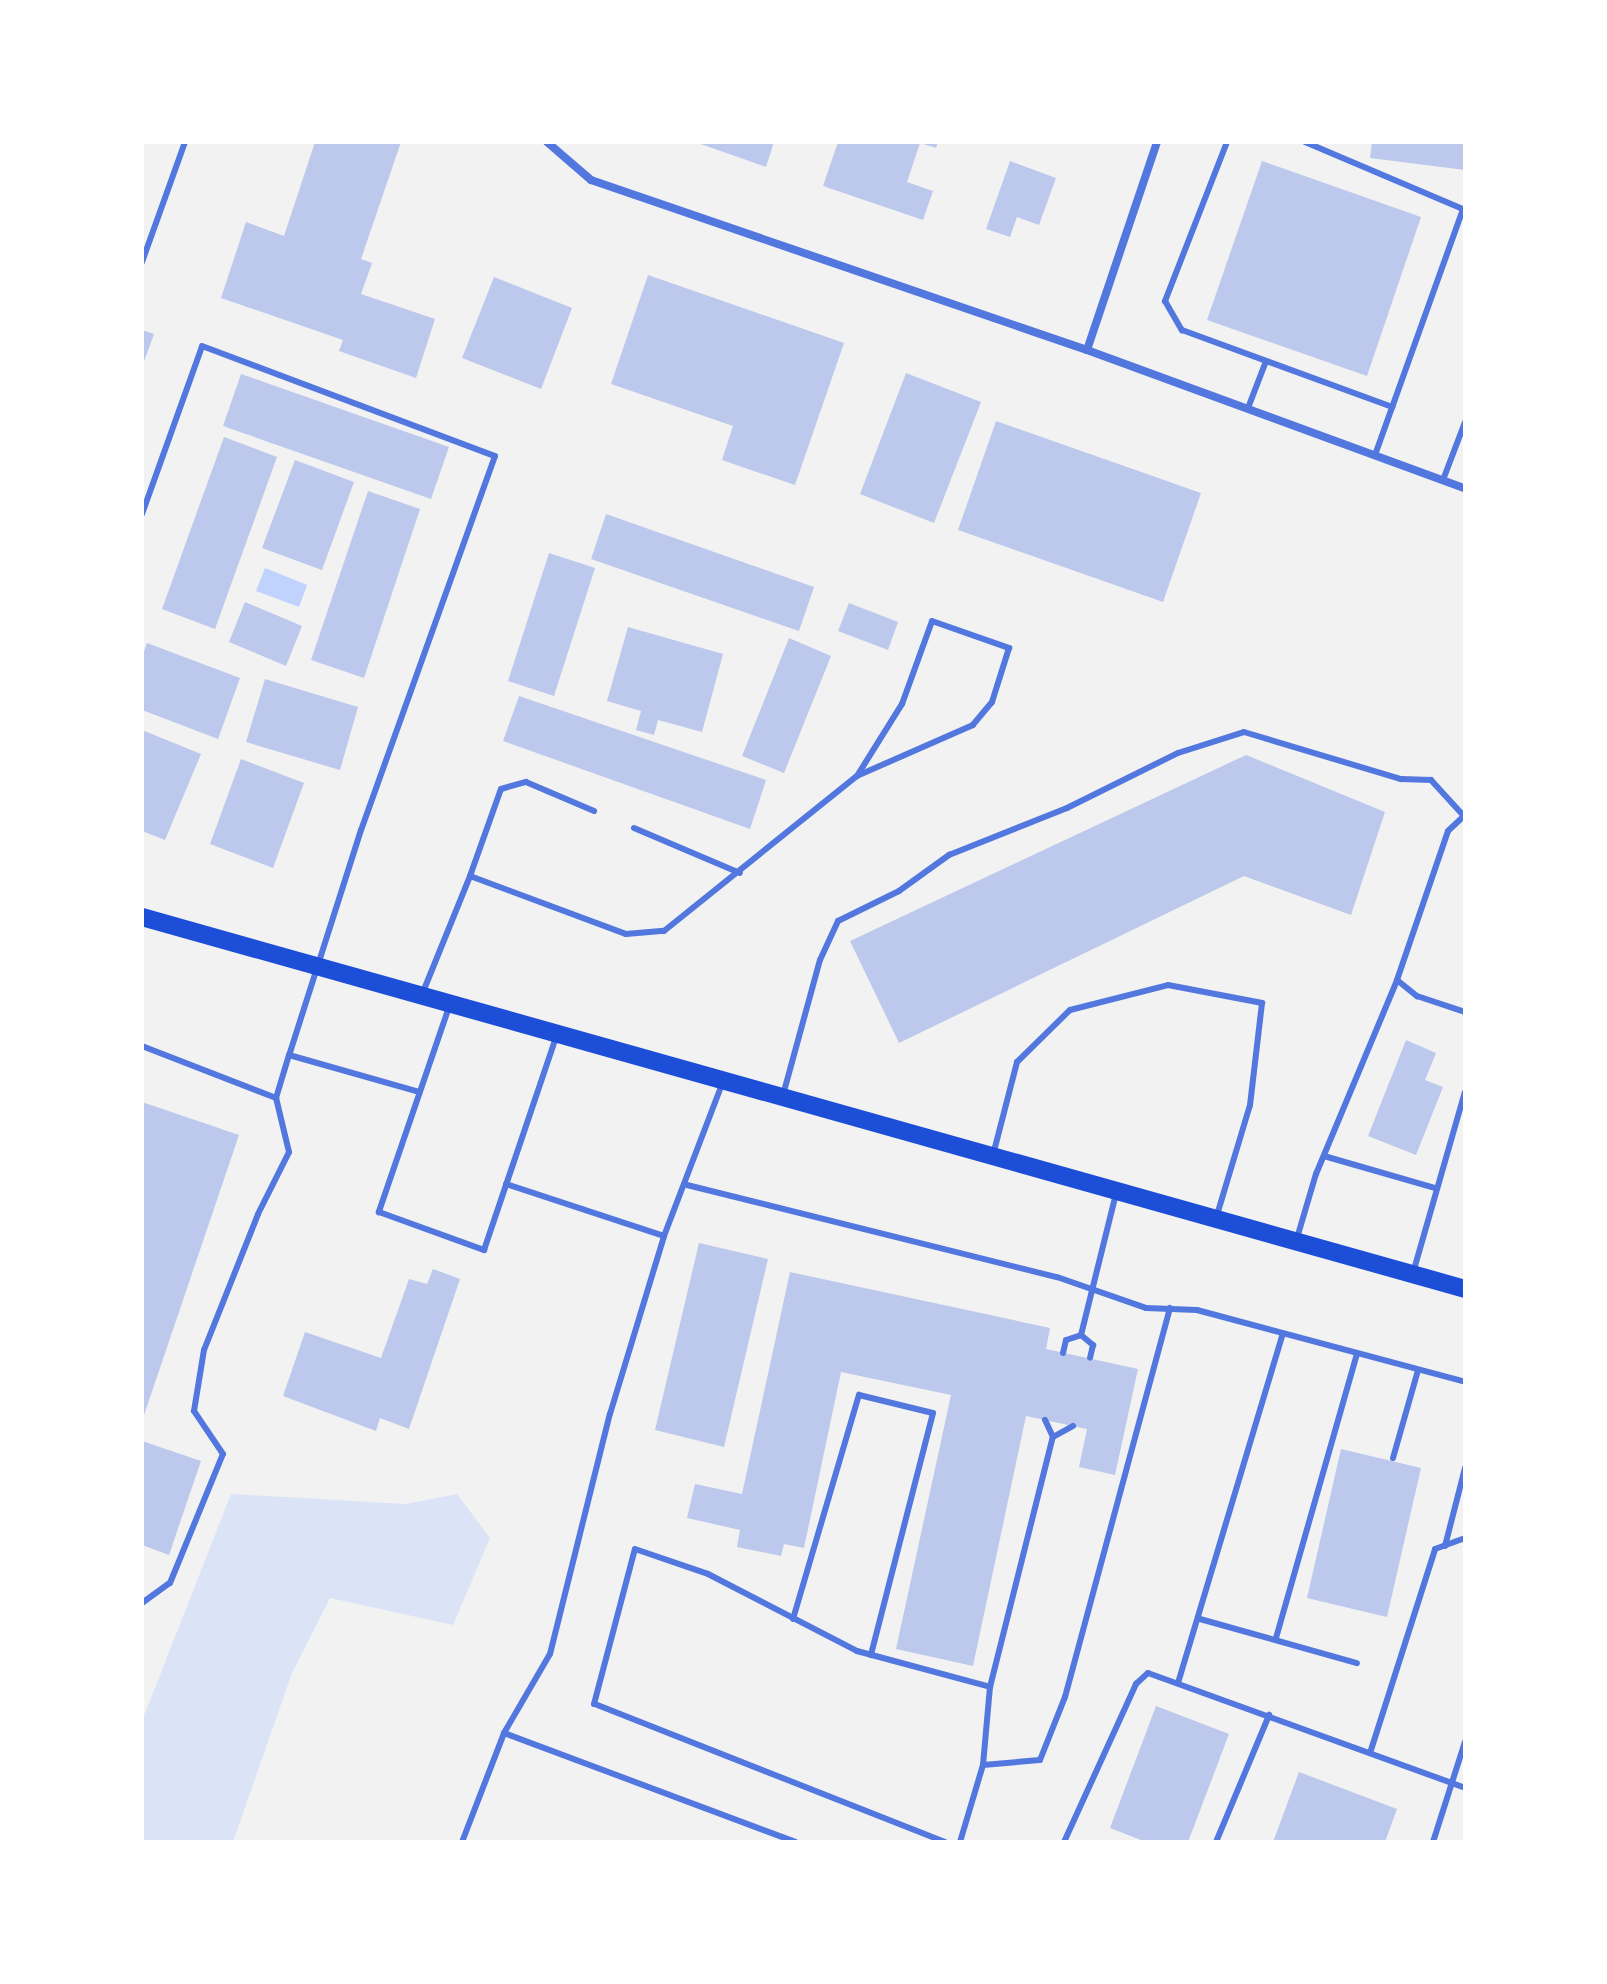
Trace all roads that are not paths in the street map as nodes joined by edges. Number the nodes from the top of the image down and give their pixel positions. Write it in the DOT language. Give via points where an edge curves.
graph roads {
  1 [pos="185,142"];
  2 [pos="547,142"];
  3 [pos="1157,142"];
  4 [pos="1227,142"];
  5 [pos="1305,142"];
  6 [pos="1464,210"];
  7 [pos="142,262"];
  8 [pos="1087,350"];
  9 [pos="1266,361"];
  10 [pos="1392,407"];
  11 [pos="1248,408"];
  12 [pos="1465,422"];
  13 [pos="1375,455"];
  14 [pos="1443,480"];
  15 [pos="1465,488"];
  16 [pos="142,514"];
  17 [pos="857,776"];
  18 [pos="594,811"];
  19 [pos="1464,815"];
  20 [pos="634,828"];
  21 [pos="740,873"];
  22 [pos="470,876"];
  23 [pos="142,917"];
  24 [pos="316,966"];
  25 [pos="1397,980"];
  26 [pos="422,996"];
  27 [pos="450,1003"];
  28 [pos="1465,1012"];
  29 [pos="557,1034"];
  30 [pos="142,1046"];
  31 [pos="289,1055"];
  32 [pos="724,1080"];
  33 [pos="420,1092"];
  34 [pos="1465,1092"];
  35 [pos="783,1097"];
  36 [pos="276,1098"];
  37 [pos="993,1155"];
  38 [pos="1324,1156"];
  39 [pos="506,1184"];
  40 [pos="687,1185"];
  41 [pos="1435,1188"];
  42 [pos="1117,1191"];
  43 [pos="1216,1219"];
  44 [pos="664,1236"];
  45 [pos="1296,1242"];
  46 [pos="1413,1274"];
  47 [pos="1465,1289"];
  48 [pos="1094,1290"];
  49 [pos="1170,1308"];
  50 [pos="1283,1333"];
  51 [pos="1081,1335"];
  52 [pos="1063,1353"];
  53 [pos="1357,1353"];
  54 [pos="1090,1358"];
  55 [pos="1418,1370"];
  56 [pos="1465,1382"];
  57 [pos="1045,1420"];
  58 [pos="1073,1426"];
  59 [pos="1053,1437"];
  60 [pos="1393,1458"];
  61 [pos="1465,1468"];
  62 [pos="1465,1538"];
  63 [pos="1445,1546"];
  64 [pos="142,1603"];
  65 [pos="793,1619"];
  66 [pos="1200,1619"];
  67 [pos="1276,1638"];
  68 [pos="871,1655"];
  69 [pos="1357,1663"];
  70 [pos="1178,1683"];
  71 [pos="990,1687"];
  72 [pos="1269,1715"];
  73 [pos="504,1733"];
  74 [pos="1465,1742"];
  75 [pos="1371,1750"];
  76 [pos="983,1765"];
  77 [pos="1452,1782"];
  78 [pos="1465,1788"];
  79 [pos="462,1842"];
  80 [pos="795,1842"];
  81 [pos="945,1842"];
  82 [pos="960,1842"];
  83 [pos="1064,1842"];
  84 [pos="1216,1842"];
  85 [pos="1433,1842"];
  1 -- 7 [label="lane"];
  2 -- 8 [label="street" via="591,180"];
  3 -- 8 [label="street"];
  4 -- 9 [label="lane" via="1165,301 1182,330"];
  5 -- 6 [label="lane"];
  6 -- 10 [label="lane"];
  8 -- 11 [label="street"];
  9 -- 10 [label="lane"];
  9 -- 11 [label="lane"];
  10 -- 13 [label="lane"];
  11 -- 13 [label="street"];
  12 -- 14 [label="lane"];
  13 -- 14 [label="street"];
  14 -- 15 [label="street"];
  16 -- 24 [label="lane" via="202,346 495,456"];
  17 -- 17 [label="lane" via="902,704 932,621 1009,648 992,702 973,725"];
  17 -- 21 [label="lane"];
  18 -- 22 [label="lane" via="526,782 501,789"];
  19 -- 25 [label="lane" via="1448,831"];
  19 -- 35 [label="lane" via="1431,780 1401,779 1244,732 1178,753 1067,808 949,855 899,891 838,921 820,960"];
  20 -- 21 [label="lane"];
  21 -- 22 [label="lane" via="664,931 626,934"];
  22 -- 26 [label="lane"];
  23 -- 24 [label="main road"];
  24 -- 26 [label="main road"];
  24 -- 31 [label="lane"];
  25 -- 28 [label="lane" via="1417,996"];
  25 -- 38 [label="lane"];
  26 -- 27 [label="main road"];
  27 -- 29 [label="main road"];
  27 -- 33 [label="lane"];
  29 -- 32 [label="main road"];
  29 -- 39 [label="lane"];
  30 -- 36 [label="lane"];
  31 -- 33 [label="lane"];
  31 -- 36 [label="lane"];
  32 -- 35 [label="main road"];
  32 -- 40 [label="lane"];
  33 -- 39 [label="lane" via="379,1212 484,1250"];
  34 -- 41 [label="lane"];
  35 -- 37 [label="main road"];
  36 -- 64 [label="lane" via="289,1152 258,1214 204,1350 194,1411 223,1454 170,1583"];
  37 -- 42 [label="main road"];
  37 -- 43 [label="lane" via="1017,1062 1070,1010 1168,985 1262,1003 1250,1105"];
  38 -- 41 [label="lane"];
  38 -- 45 [label="lane"];
  39 -- 44 [label="lane"];
  40 -- 44 [label="lane"];
  40 -- 48 [label="lane"];
  41 -- 46 [label="lane"];
  42 -- 43 [label="main road"];
  42 -- 48 [label="lane"];
  43 -- 45 [label="main road"];
  44 -- 73 [label="lane" via="610,1414 550,1654"];
  45 -- 46 [label="main road"];
  46 -- 47 [label="main road"];
  48 -- 49 [label="lane" via="1146,1308"];
  48 -- 51 [label="lane"];
  49 -- 50 [label="lane"];
  49 -- 76 [label="lane" via="1065,1697 1040,1760"];
  50 -- 53 [label="lane"];
  50 -- 66 [label="lane"];
  51 -- 52 [label="lane" via="1066,1340"];
  51 -- 54 [label="lane" via="1093,1345"];
  53 -- 55 [label="lane"];
  53 -- 67 [label="lane"];
  55 -- 56 [label="lane"];
  55 -- 60 [label="lane"];
  57 -- 59 [label="lane"];
  58 -- 59 [label="lane"];
  59 -- 71 [label="lane"];
  61 -- 63 [label="lane"];
  62 -- 63 [label="lane"];
  63 -- 75 [label="lane" via="1435,1549"];
  65 -- 68 [label="lane"];
  65 -- 68 [label="lane" via="859,1395 933,1413"];
  65 -- 81 [label="lane" via="708,1574 635,1549 594,1704"];
  66 -- 67 [label="lane"];
  66 -- 70 [label="lane"];
  67 -- 69 [label="lane"];
  68 -- 71 [label="lane"];
  70 -- 72 [label="lane"];
  70 -- 83 [label="lane" via="1148,1673 1136,1684"];
  71 -- 76 [label="lane"];
  72 -- 75 [label="lane"];
  72 -- 84 [label="lane"];
  73 -- 79 [label="lane"];
  73 -- 80 [label="lane"];
  74 -- 77 [label="lane"];
  75 -- 77 [label="lane"];
  76 -- 82 [label="lane"];
  77 -- 78 [label="lane"];
  77 -- 85 [label="lane"];
}
